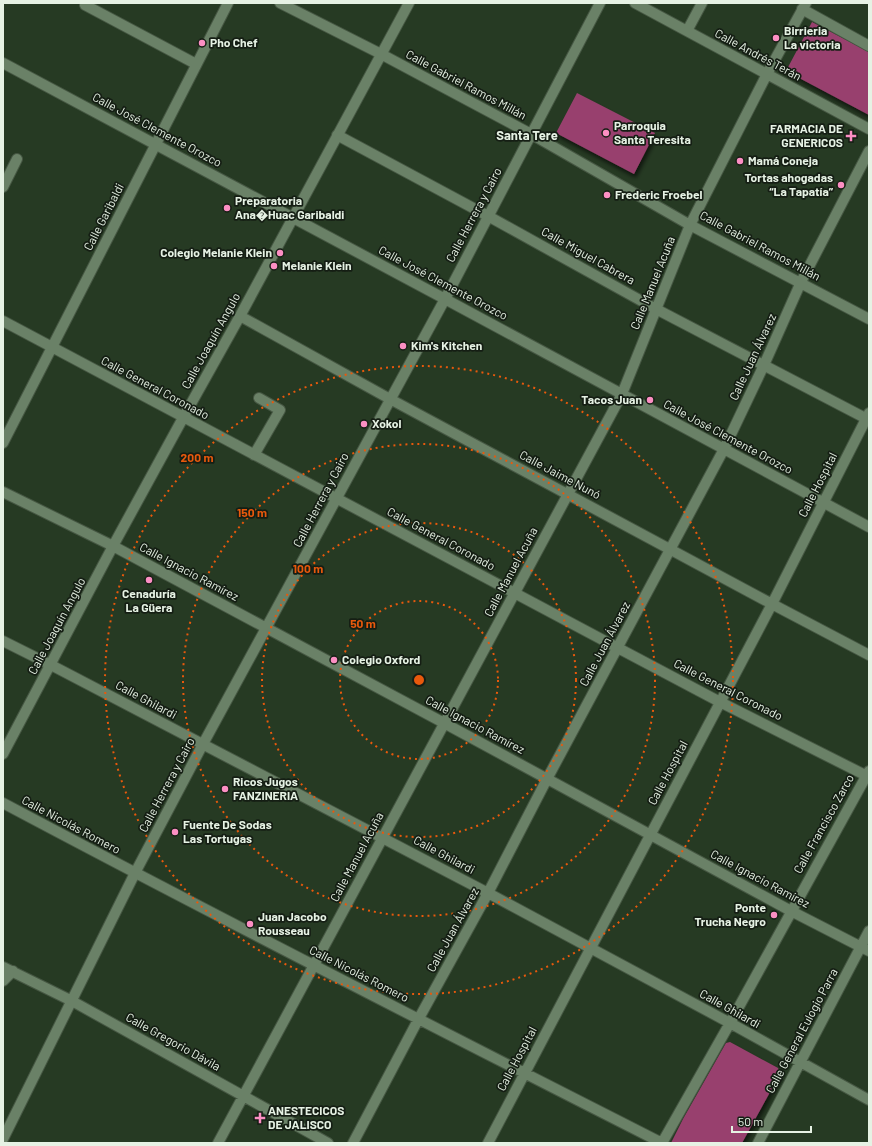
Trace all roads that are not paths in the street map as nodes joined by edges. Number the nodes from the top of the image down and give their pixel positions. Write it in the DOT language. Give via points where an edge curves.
graph roads {
  1 [pos="228,3"];
  2 [pos="280,3"];
  3 [pos="409,3"];
  4 [pos="600,3"];
  5 [pos="635,3"];
  6 [pos="702,3"];
  7 [pos="85,5"];
  8 [pos="804,6"];
  9 [pos="687,31"];
  10 [pos="869,46"];
  11 [pos="381,54"];
  12 [pos="3,63"];
  13 [pos="196,64"];
  14 [pos="767,74"];
  15 [pos="869,129"];
  16 [pos="337,134"];
  17 [pos="531,134"];
  18 [pos="156,144"];
  19 [pos="869,151"];
  20 [pos="17,159"];
  21 [pos="3,187"];
  22 [pos="488,216"];
  23 [pos="293,218"];
  24 [pos="690,225"];
  25 [pos="801,282"];
  26 [pos="445,299"];
  27 [pos="656,309"];
  28 [pos="240,316"];
  29 [pos="869,319"];
  30 [pos="3,321"];
  31 [pos="52,348"];
  32 [pos="764,365"];
  33 [pos="622,394"];
  34 [pos="259,398"];
  35 [pos="390,399"];
  36 [pos="868,417"];
  37 [pos="183,418"];
  38 [pos="3,443"];
  39 [pos="724,449"];
  40 [pos="254,455"];
  41 [pos="3,492"];
  42 [pos="568,494"];
  43 [pos="336,499"];
  44 [pos="824,503"];
  45 [pos="869,528"];
  46 [pos="113,546"];
  47 [pos="671,549"];
  48 [pos="515,593"];
  49 [pos="772,604"];
  50 [pos="267,629"];
  51 [pos="3,641"];
  52 [pos="618,648"];
  53 [pos="869,655"];
  54 [pos="51,664"];
  55 [pos="720,702"];
  56 [pos="444,723"];
  57 [pos="203,744"];
  58 [pos="3,754"];
  59 [pos="868,774"];
  60 [pos="547,779"];
  61 [pos="3,803"];
  62 [pos="650,834"];
  63 [pos="382,837"];
  64 [pos="135,873"];
  65 [pos="488,893"];
  66 [pos="791,911"];
  67 [pos="869,931"];
  68 [pos="591,949"];
  69 [pos="865,949"];
  70 [pos="313,965"];
  71 [pos="3,967"];
  72 [pos="13,972"];
  73 [pos="3,980"];
  74 [pos="72,1001"];
  75 [pos="418,1020"];
  76 [pos="730,1023"];
  77 [pos="800,1062"];
  78 [pos="524,1074"];
  79 [pos="243,1095"];
  80 [pos="869,1100"];
  81 [pos="3,1139"];
  82 [pos="218,1143"];
  83 [pos="328,1143"];
  84 [pos="353,1143"];
  85 [pos="488,1143"];
  86 [pos="662,1143"];
  87 [pos="758,1143"];
  1 -- 13 [label="street, Calle Garibaldi"];
  2 -- 11 [label="street, Calle Gabriel Ramos Millán"];
  3 -- 11 [label="street, Calle Joaquín Angulo"];
  4 -- 17 [label="street, Calle Herrera y Cairo"];
  5 -- 9 [label="street, Calle Andrés Terán"];
  6 -- 9 [label="street"];
  7 -- 13 [label="street"];
  8 -- 10 [label="street"];
  8 -- 14 [label="street, Calle Manuel Acuña"];
  9 -- 14 [label="street, Calle Andrés Terán"];
  11 -- 16 [label="street, Calle Joaquín Angulo"];
  11 -- 17 [label="street, Calle Gabriel Ramos Millán"];
  12 -- 18 [label="street, Calle José Clemente Orozco"];
  13 -- 18 [label="street, Calle Garibaldi"];
  14 -- 15 [label="street, Calle Andrés Terán"];
  14 -- 24 [label="street, Calle Manuel Acuña"];
  16 -- 22 [label="street, Calle Miguel Cabrera"];
  16 -- 23 [label="street, Calle Joaquín Angulo"];
  17 -- 22 [label="street, Calle Herrera y Cairo"];
  17 -- 24 [label="street, Calle Gabriel Ramos Millán"];
  18 -- 23 [label="street, Calle José Clemente Orozco"];
  18 -- 31 [label="street, Calle Garibaldi"];
  19 -- 25 [label="street, Calle Juan Álvarez"];
  20 -- 21 [label="street"];
  22 -- 26 [label="street, Calle Herrera y Cairo"];
  22 -- 27 [label="street, Calle Miguel Cabrera"];
  23 -- 26 [label="street, Calle José Clemente Orozco"];
  23 -- 28 [label="street, Calle Joaquín Angulo"];
  24 -- 25 [label="street, Calle Gabriel Ramos Millán"];
  24 -- 27 [label="street, Calle Manuel Acuña"];
  25 -- 29 [label="street, Calle Gabriel Ramos Millán"];
  25 -- 32 [label="street, Calle Juan Álvarez"];
  26 -- 33 [label="street, Calle José Clemente Orozco"];
  26 -- 35 [label="street, Calle Herrera y Cairo"];
  27 -- 32 [label="street, Calle Miguel Cabrera"];
  27 -- 33 [label="street, Calle Manuel Acuña"];
  28 -- 35 [label="street, Calle Jaime Nunó"];
  28 -- 37 [label="street, Calle Joaquín Angulo"];
  30 -- 31 [label="street, Calle General Coronado"];
  31 -- 37 [label="street, Calle General Coronado"];
  31 -- 38 [label="street, Calle Garibaldi"];
  32 -- 36 [label="street, Calle Miguel Cabrera"];
  32 -- 39 [label="street, Calle Juan Álvarez"];
  33 -- 39 [label="street, Calle José Clemente Orozco"];
  33 -- 42 [label="street, Calle Manuel Acuña"];
  34 -- 40 [label="street" via="280,410"];
  35 -- 42 [label="street, Calle Jaime Nunó"];
  35 -- 43 [label="street, Calle Herrera y Cairo"];
  36 -- 44 [label="street, Calle Hospital"];
  37 -- 40 [label="street, Calle General Coronado"];
  37 -- 46 [label="street, Calle Joaquín Angulo"];
  39 -- 44 [label="street, Calle José Clemente Orozco"];
  39 -- 47 [label="street, Calle Juan Álvarez"];
  40 -- 43 [label="street, Calle General Coronado"];
  41 -- 46 [label="street, Calle Ignacio Ramírez"];
  42 -- 47 [label="street, Calle Jaime Nunó"];
  42 -- 48 [label="street, Calle Manuel Acuña"];
  43 -- 48 [label="street, Calle General Coronado"];
  43 -- 50 [label="street, Calle Herrera y Cairo"];
  44 -- 45 [label="street, Calle José Clemente Orozco"];
  44 -- 49 [label="street, Calle Hospital"];
  46 -- 50 [label="street, Calle Ignacio Ramírez"];
  46 -- 54 [label="street, Calle Joaquín Angulo"];
  47 -- 49 [label="street, Calle Jaime Nunó"];
  47 -- 52 [label="street, Calle Juan Álvarez"];
  48 -- 52 [label="street, Calle General Coronado"];
  48 -- 56 [label="street, Calle Manuel Acuña"];
  49 -- 53 [label="street, Calle Jaime Nunó"];
  49 -- 55 [label="street, Calle Hospital"];
  50 -- 56 [label="street, Calle Ignacio Ramírez"];
  50 -- 57 [label="street, Calle Herrera y Cairo"];
  51 -- 54 [label="street, Calle Ghilardi"];
  52 -- 55 [label="street, Calle General Coronado"];
  52 -- 60 [label="street, Calle Juan Álvarez"];
  54 -- 57 [label="street, Calle Ghilardi"];
  54 -- 58 [label="street, Calle Joaquín Angulo"];
  55 -- 59 [label="street, Calle General Coronado"];
  55 -- 62 [label="street, Calle Hospital"];
  56 -- 60 [label="street, Calle Ignacio Ramírez"];
  56 -- 63 [label="street, Calle Manuel Acuña"];
  57 -- 63 [label="street, Calle Ghilardi"];
  57 -- 64 [label="street, Calle Herrera y Cairo"];
  59 -- 66 [label="street, Calle Francisco Zarco"];
  60 -- 62 [label="street, Calle Ignacio Ramírez"];
  60 -- 65 [label="street, Calle Juan Álvarez"];
  61 -- 64 [label="street, Calle Nicolás Romero"];
  62 -- 66 [label="street, Calle Ignacio Ramírez"];
  62 -- 68 [label="street, Calle Hospital"];
  63 -- 65 [label="street, Calle Ghilardi"];
  63 -- 70 [label="street, Calle Manuel Acuña"];
  64 -- 70 [label="street, Calle Nicolás Romero"];
  64 -- 74 [label="street, Calle Herrera y Cairo"];
  65 -- 68 [label="street, Calle Ghilardi"];
  65 -- 75 [label="street, Calle Juan Álvarez"];
  66 -- 69 [label="street, Calle Ignacio Ramírez"];
  66 -- 76 [label="street, Calle Francisco Zarco"];
  67 -- 69 [label="street, Calle General Eulogio Parra"];
  68 -- 76 [label="street, Calle Ghilardi"];
  68 -- 78 [label="street, Calle Hospital"];
  69 -- 77 [label="street, Calle General Eulogio Parra"];
  70 -- 75 [label="street, Calle Nicolás Romero"];
  70 -- 79 [label="street, Calle Manuel Acuña"];
  71 -- 72 [label="street, Calle Gregorio Dávila"];
  72 -- 73 [label="street"];
  72 -- 74 [label="street, Calle Gregorio Dávila"];
  74 -- 79 [label="street, Calle Gregorio Dávila"];
  74 -- 81 [label="street, Calle Herrera y Cairo"];
  75 -- 78 [label="street, Calle Nicolás Romero"];
  75 -- 84 [label="street, Calle Juan Álvarez"];
  76 -- 77 [label="street, Calle Ghilardi"];
  76 -- 86 [label="street, Calle Francisco Zarco"];
  77 -- 80 [label="street, Calle Ghilardi"];
  77 -- 87 [label="street, Calle General Eulogio Parra"];
  78 -- 85 [label="street, Calle Hospital"];
  78 -- 86 [label="street, Calle Nicolás Romero"];
  79 -- 82 [label="street, Calle Manuel Acuña"];
  79 -- 83 [label="street, Calle Gregorio Dávila"];
}
